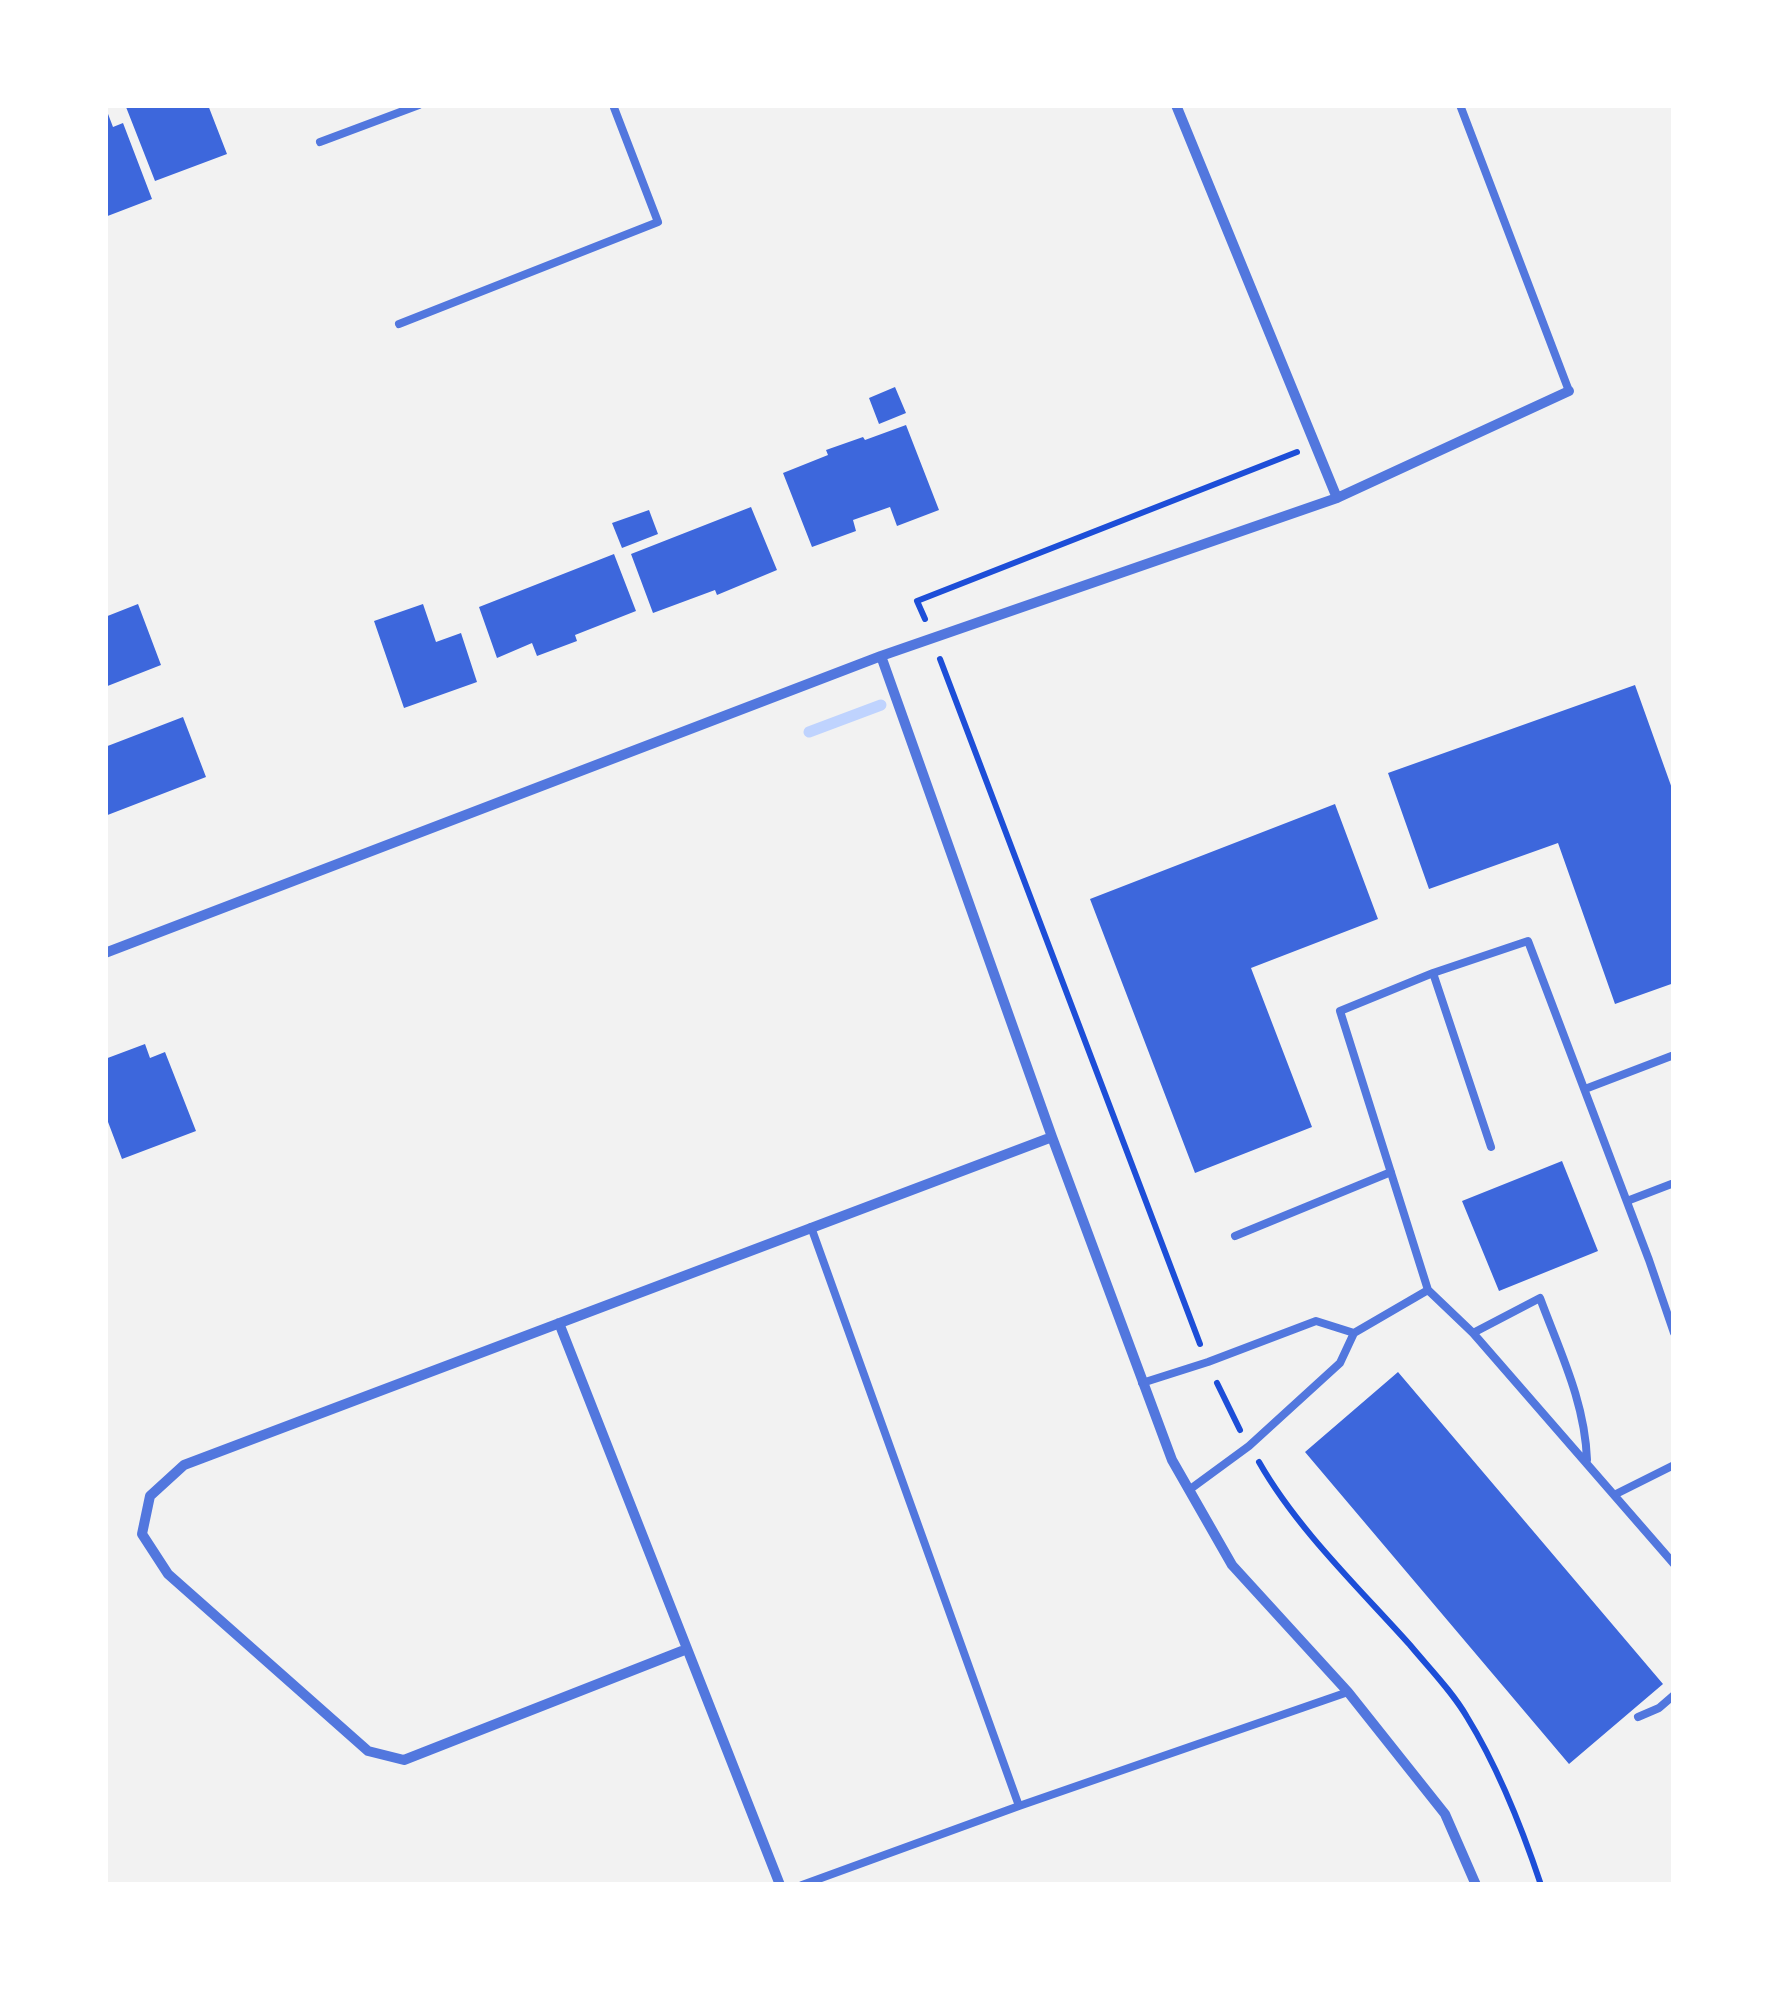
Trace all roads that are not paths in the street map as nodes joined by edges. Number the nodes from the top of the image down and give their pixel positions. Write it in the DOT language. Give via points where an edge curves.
graph roads {
  1 [pos="419,105"];
  2 [pos="613,105"];
  3 [pos="1176,105"];
  4 [pos="1460,105"];
  5 [pos="320,142"];
  6 [pos="398,324"];
  7 [pos="1569,391"];
  8 [pos="1337,498"];
  9 [pos="882,656"];
  10 [pos="105,952"];
  11 [pos="1434,973"];
  12 [pos="1674,1055"];
  13 [pos="1585,1089"];
  14 [pos="1052,1137"];
  15 [pos="1491,1147"];
  16 [pos="1390,1172"];
  17 [pos="1674,1183"];
  18 [pos="1627,1201"];
  19 [pos="811,1227"];
  20 [pos="1235,1236"];
  21 [pos="1428,1290"];
  22 [pos="559,1323"];
  23 [pos="1354,1333"];
  24 [pos="1473,1333"];
  25 [pos="1674,1333"];
  26 [pos="1142,1383"];
  27 [pos="1586,1463"];
  28 [pos="1674,1465"];
  29 [pos="1190,1490"];
  30 [pos="1614,1495"];
  31 [pos="1674,1564"];
  32 [pos="688,1649"];
  33 [pos="1348,1692"];
  34 [pos="1674,1695"];
  35 [pos="1638,1717"];
  36 [pos="1018,1806"];
  37 [pos="780,1885"];
  38 [pos="802,1885"];
  39 [pos="1476,1885"];
  1 -- 5 [label="lane"];
  2 -- 6 [label="lane" via="658,222"];
  3 -- 8 [label="street"];
  4 -- 7 [label="lane"];
  7 -- 8 [label="street"];
  8 -- 9 [label="street"];
  9 -- 10 [label="street"];
  9 -- 14 [label="street"];
  11 -- 13 [label="lane" via="1528,940"];
  11 -- 15 [label="lane"];
  11 -- 16 [label="lane" via="1340,1012"];
  12 -- 13 [label="lane"];
  13 -- 18 [label="lane"];
  14 -- 19 [label="street"];
  14 -- 26 [label="street"];
  16 -- 20 [label="lane"];
  16 -- 21 [label="lane"];
  17 -- 18 [label="lane"];
  18 -- 25 [label="lane"];
  19 -- 22 [label="street"];
  19 -- 36 [label="lane"];
  21 -- 23 [label="lane"];
  21 -- 24 [label="lane"];
  22 -- 32 [label="street"];
  22 -- 32 [label="street" via="184,1466 150,1496 142,1534 168,1574 368,1752 404,1760"];
  23 -- 26 [label="lane" via="1316,1322"];
  23 -- 29 [label="lane" via="1340,1364"];
  24 -- 27 [label="lane"];
  24 -- 27 [label="lane" via="1540,1298 1580,1404"];
  26 -- 29 [label="street"];
  27 -- 30 [label="lane"];
  28 -- 30 [label="lane"];
  29 -- 33 [label="street" via="1232,1564"];
  30 -- 31 [label="lane"];
  32 -- 37 [label="street"];
  33 -- 36 [label="lane"];
  33 -- 39 [label="street" via="1445,1814"];
  34 -- 35 [label="lane"];
  36 -- 38 [label="lane"];
}
